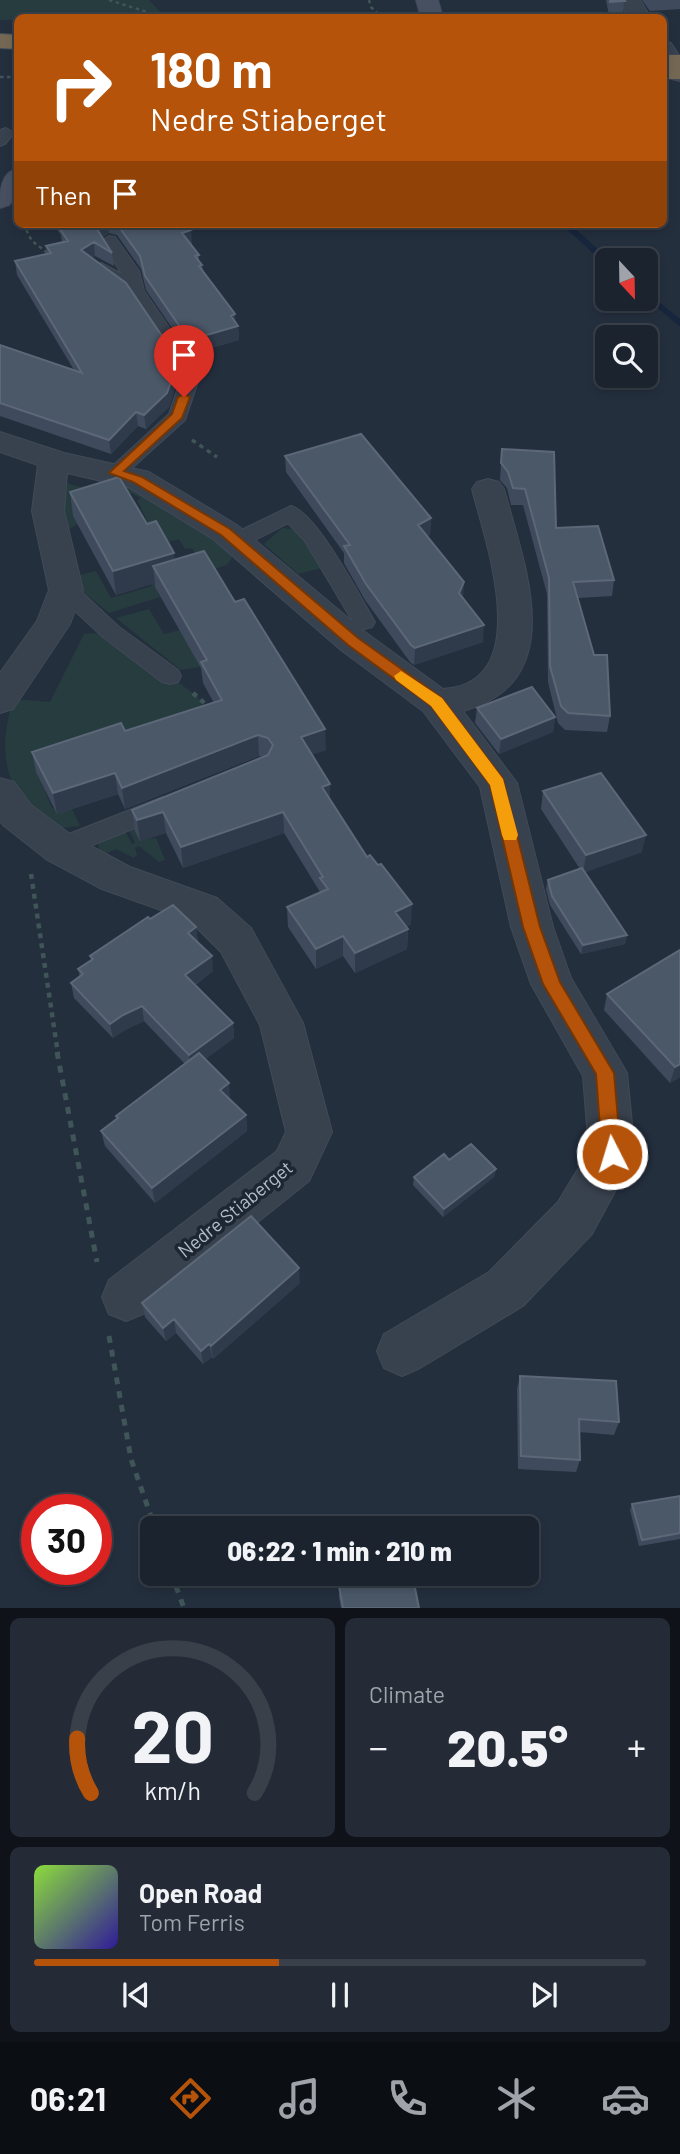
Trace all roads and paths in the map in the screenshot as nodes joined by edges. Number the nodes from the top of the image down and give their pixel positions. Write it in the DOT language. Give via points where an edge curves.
graph roads {
  1 [pos="109,0"];
  2 [pos="148,14"];
  3 [pos="667,54"];
  4 [pos="680,74"];
  5 [pos="14,181"];
  6 [pos="0,200"];
  7 [pos="25,228"];
  8 [pos="109,241"];
  9 [pos="94,263"];
  10 [pos="135,291"];
  11 [pos="0,441"];
  12 [pos="193,441"];
  13 [pos="217,457"];
  14 [pos="57,461"];
  15 [pos="115,473"];
  16 [pos="488,489"];
  17 [pos="236,541"];
  18 [pos="66,590"];
  19 [pos="364,622"];
  20 [pos="170,676"];
  21 [pos="0,700"];
  22 [pos="204,702"];
  23 [pos="436,702"];
  24 [pos="212,711"];
  25 [pos="0,792"];
  26 [pos="185,797"];
  27 [pos="44,836"];
  28 [pos="110,1296"];
  29 [pos="402,1351"];
  30 [pos="151,1516"];
  31 [pos="176,1586"];
  32 [pos="184,1608"];
  1 -- 2 [label="path"];
  3 -- 4 [label="street"];
  5 -- 6 [label="main road"];
  7 -- 8 [label="path" via="32,241 52,256"];
  8 -- 10 [label="lane" via="130,271"];
  9 -- 10 [label="lane"];
  10 -- 15 [label="lane" via="185,364 190,379 178,416"];
  11 -- 14 [label="street"];
  12 -- 13 [label="path"];
  14 -- 15 [label="street"];
  14 -- 18 [label="street" via="52,468 48,511"];
  15 -- 17 [label="street" via="138,480"];
  16 -- 23 [label="street" via="516,621 508,662 502,674 480,692 452,702"];
  17 -- 19 [label="lane" via="291,513 313,537"];
  17 -- 23 [label="street" via="353,641"];
  18 -- 20 [label="lane" via="111,632"];
  18 -- 21 [label="street" via="52,624"];
  22 -- 24 [label="path"];
  23 -- 29 [label="street" via="498,783 532,927 552,984 605,1073 612,1154 575,1218 506,1289"];
  25 -- 27 [label="street, Nedre Stiaberget" via="17,815"];
  26 -- 27 [label="lane"];
  27 -- 28 [label="path" via="32,893 64,1098"];
  27 -- 28 [label="street, Nedre Stiaberget" via="116,878 203,909 236,940 281,1023 309,1132 293,1166"];
  28 -- 30 [label="path" via="131,1459"];
  31 -- 32 [label="path"];
}
